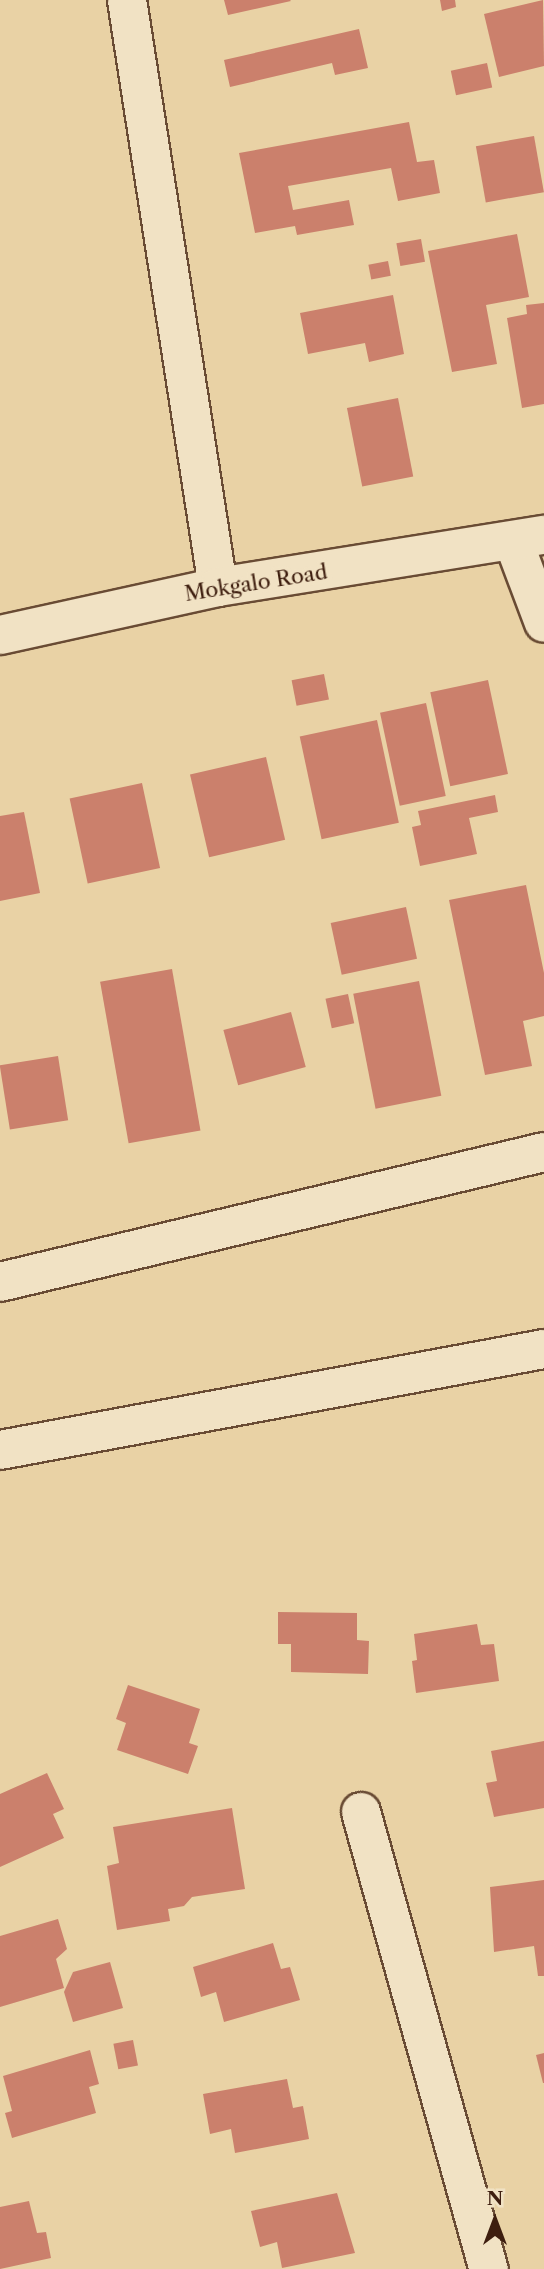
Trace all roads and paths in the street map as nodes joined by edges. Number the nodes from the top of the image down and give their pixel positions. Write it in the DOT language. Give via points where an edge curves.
graph roads {
  1 [pos="127,0"];
  2 [pos="529,539"];
  3 [pos="218,587"];
  4 [pos="544,622"];
  5 [pos="0,635"];
  6 [pos="544,1152"];
  7 [pos="0,1282"];
  8 [pos="544,1349"];
  9 [pos="0,1450"];
  10 [pos="361,1812"];
  11 [pos="489,2269"];
  1 -- 3 [label="street"];
  2 -- 3 [label="street, Mokgalo Road"];
  2 -- 4 [label="street"];
  3 -- 5 [label="street, Mokgalo Road"];
  6 -- 7 [label="street"];
  8 -- 9 [label="street"];
  10 -- 11 [label="street"];
}
